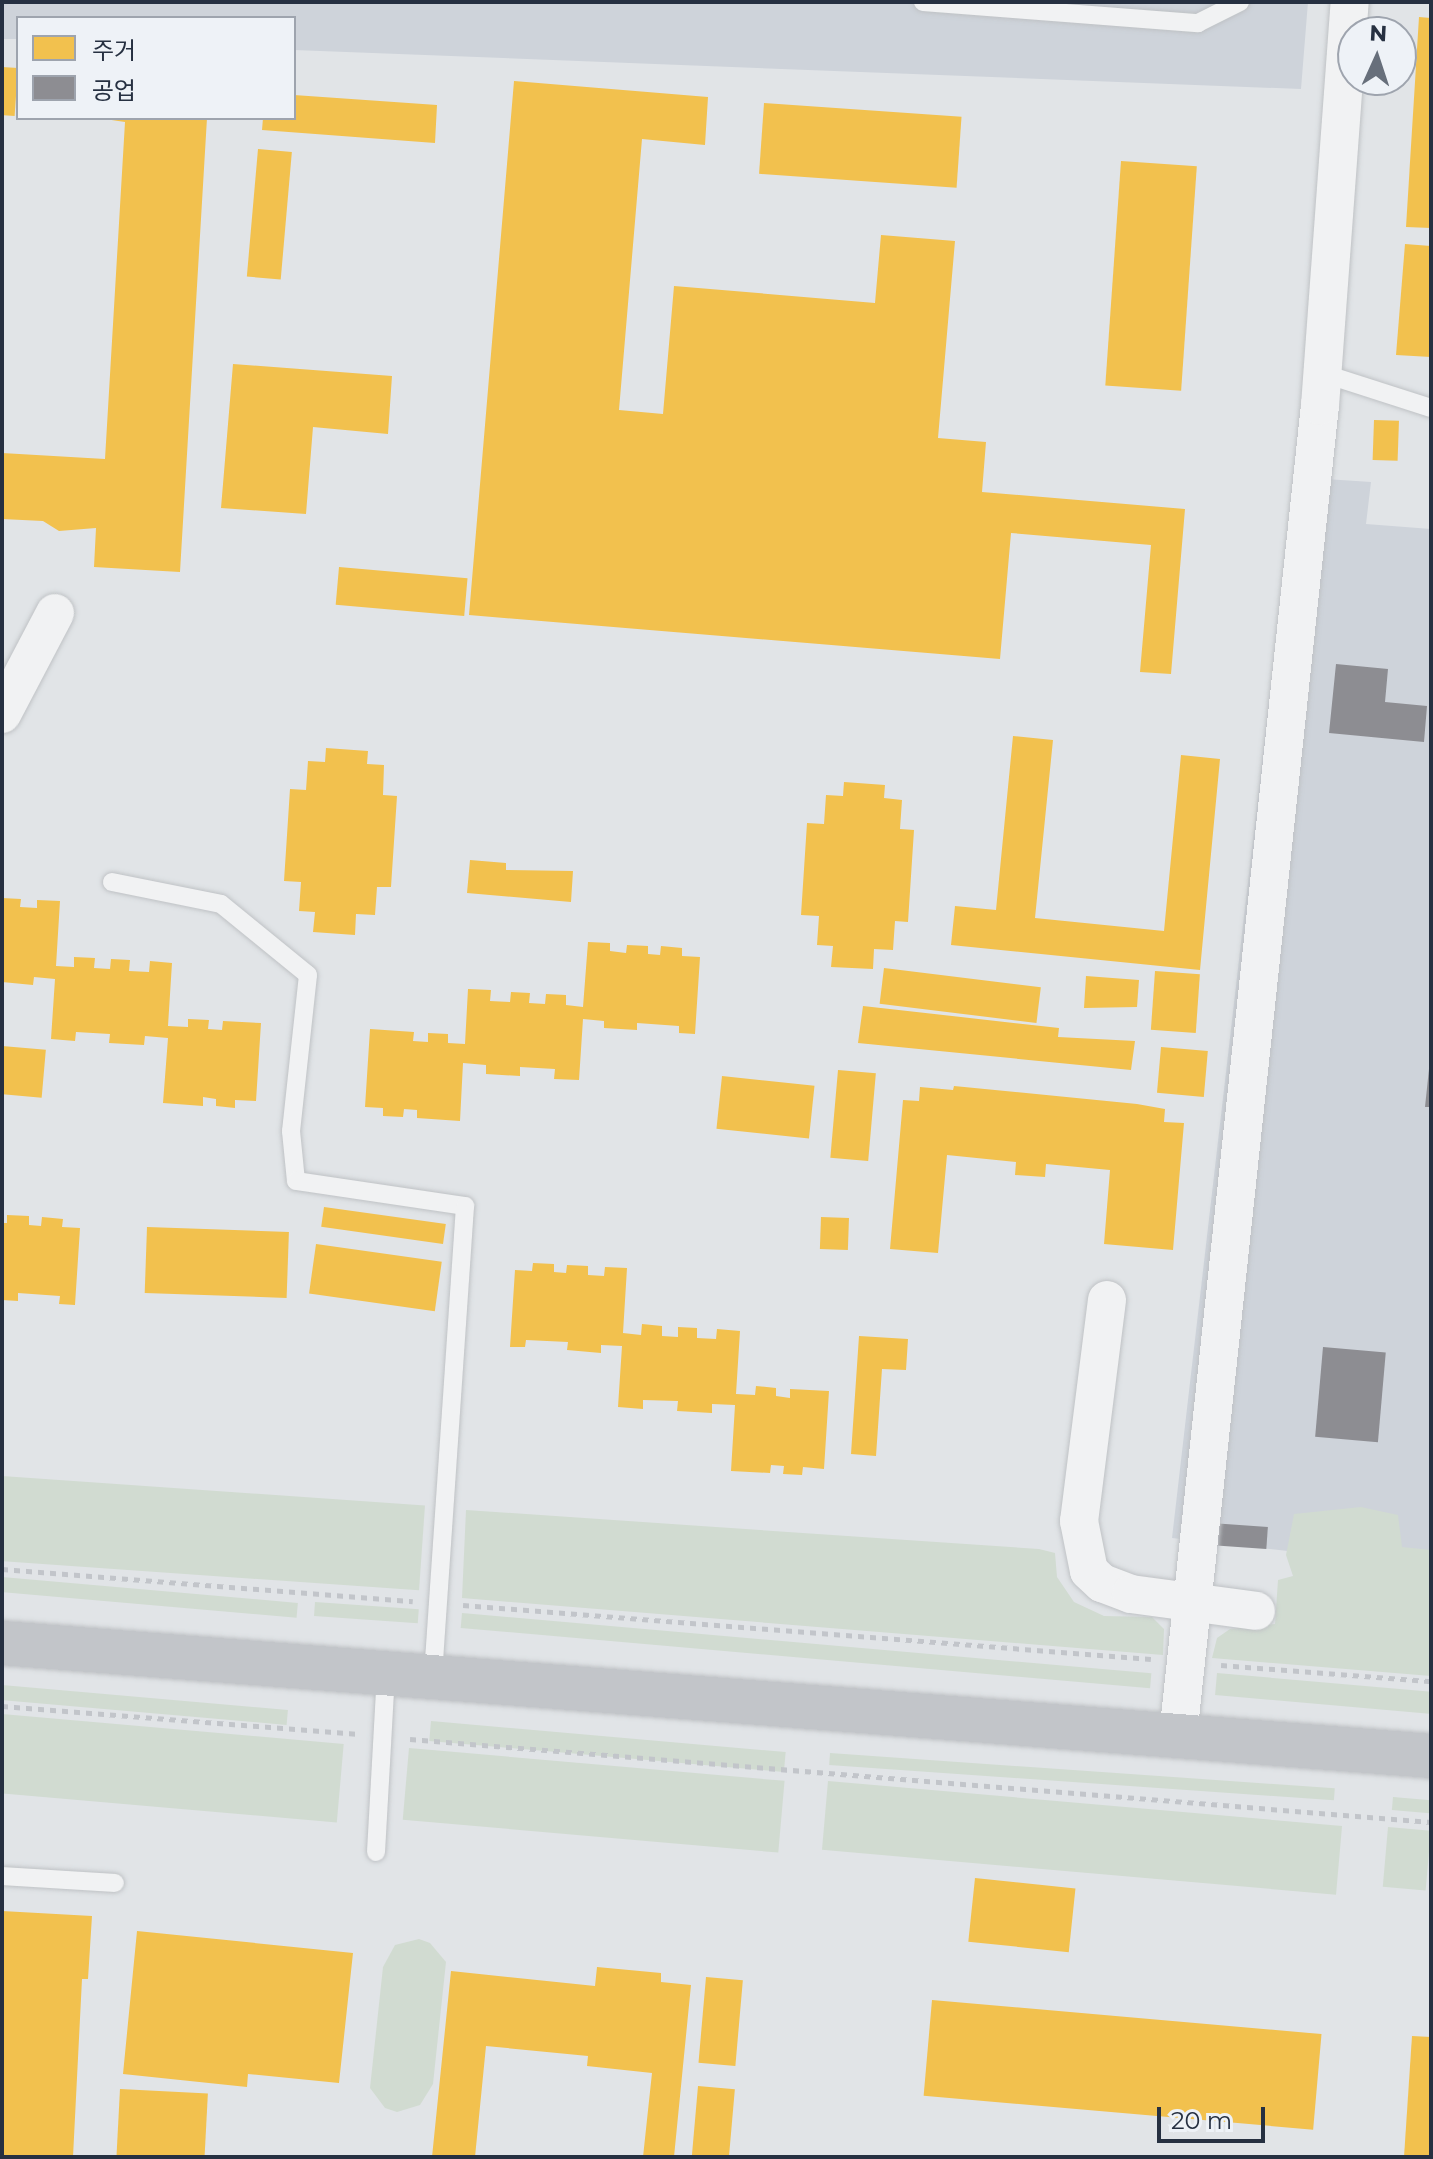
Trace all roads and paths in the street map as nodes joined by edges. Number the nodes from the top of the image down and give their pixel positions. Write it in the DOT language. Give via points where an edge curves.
graph roads {
  1 [pos="923,2"];
  2 [pos="1240,2"];
  3 [pos="1350,2"];
  4 [pos="1322,373"];
  5 [pos="1431,408"];
  6 [pos="55,613"];
  7 [pos="2,714"];
  8 [pos="112,882"];
  9 [pos="1107,1300"];
  10 [pos="2,1569"];
  11 [pos="438,1603"];
  12 [pos="1192,1603"];
  13 [pos="1256,1611"];
  14 [pos="2,1643"];
  15 [pos="1186,1662"];
  16 [pos="386,1673"];
  17 [pos="433,1677"];
  18 [pos="1431,1681"];
  19 [pos="2,1706"];
  20 [pos="1178,1736"];
  21 [pos="382,1737"];
  22 [pos="1431,1756"];
  23 [pos="1431,1822"];
  24 [pos="376,1852"];
  25 [pos="2,1876"];
  26 [pos="115,1883"];
  1 -- 2 [label="lane" via="1198,23"];
  3 -- 4 [label="street"];
  4 -- 5 [label="lane"];
  4 -- 12 [label="street"];
  6 -- 7 [label="street"];
  8 -- 11 [label="lane" via="221,904 308,975 291,1131 296,1181 465,1206"];
  9 -- 12 [label="street" via="1079,1521 1089,1571 1102,1583 1131,1594"];
  10 -- 11 [label="path"];
  11 -- 15 [label="path"];
  11 -- 17 [label="lane"];
  12 -- 13 [label="street"];
  12 -- 15 [label="street"];
  14 -- 16 [label="main road"];
  15 -- 18 [label="path"];
  15 -- 20 [label="street"];
  16 -- 17 [label="main road"];
  16 -- 21 [label="lane"];
  17 -- 20 [label="main road"];
  19 -- 21 [label="path"];
  20 -- 22 [label="main road"];
  21 -- 23 [label="path"];
  21 -- 24 [label="lane"];
  25 -- 26 [label="lane"];
}
